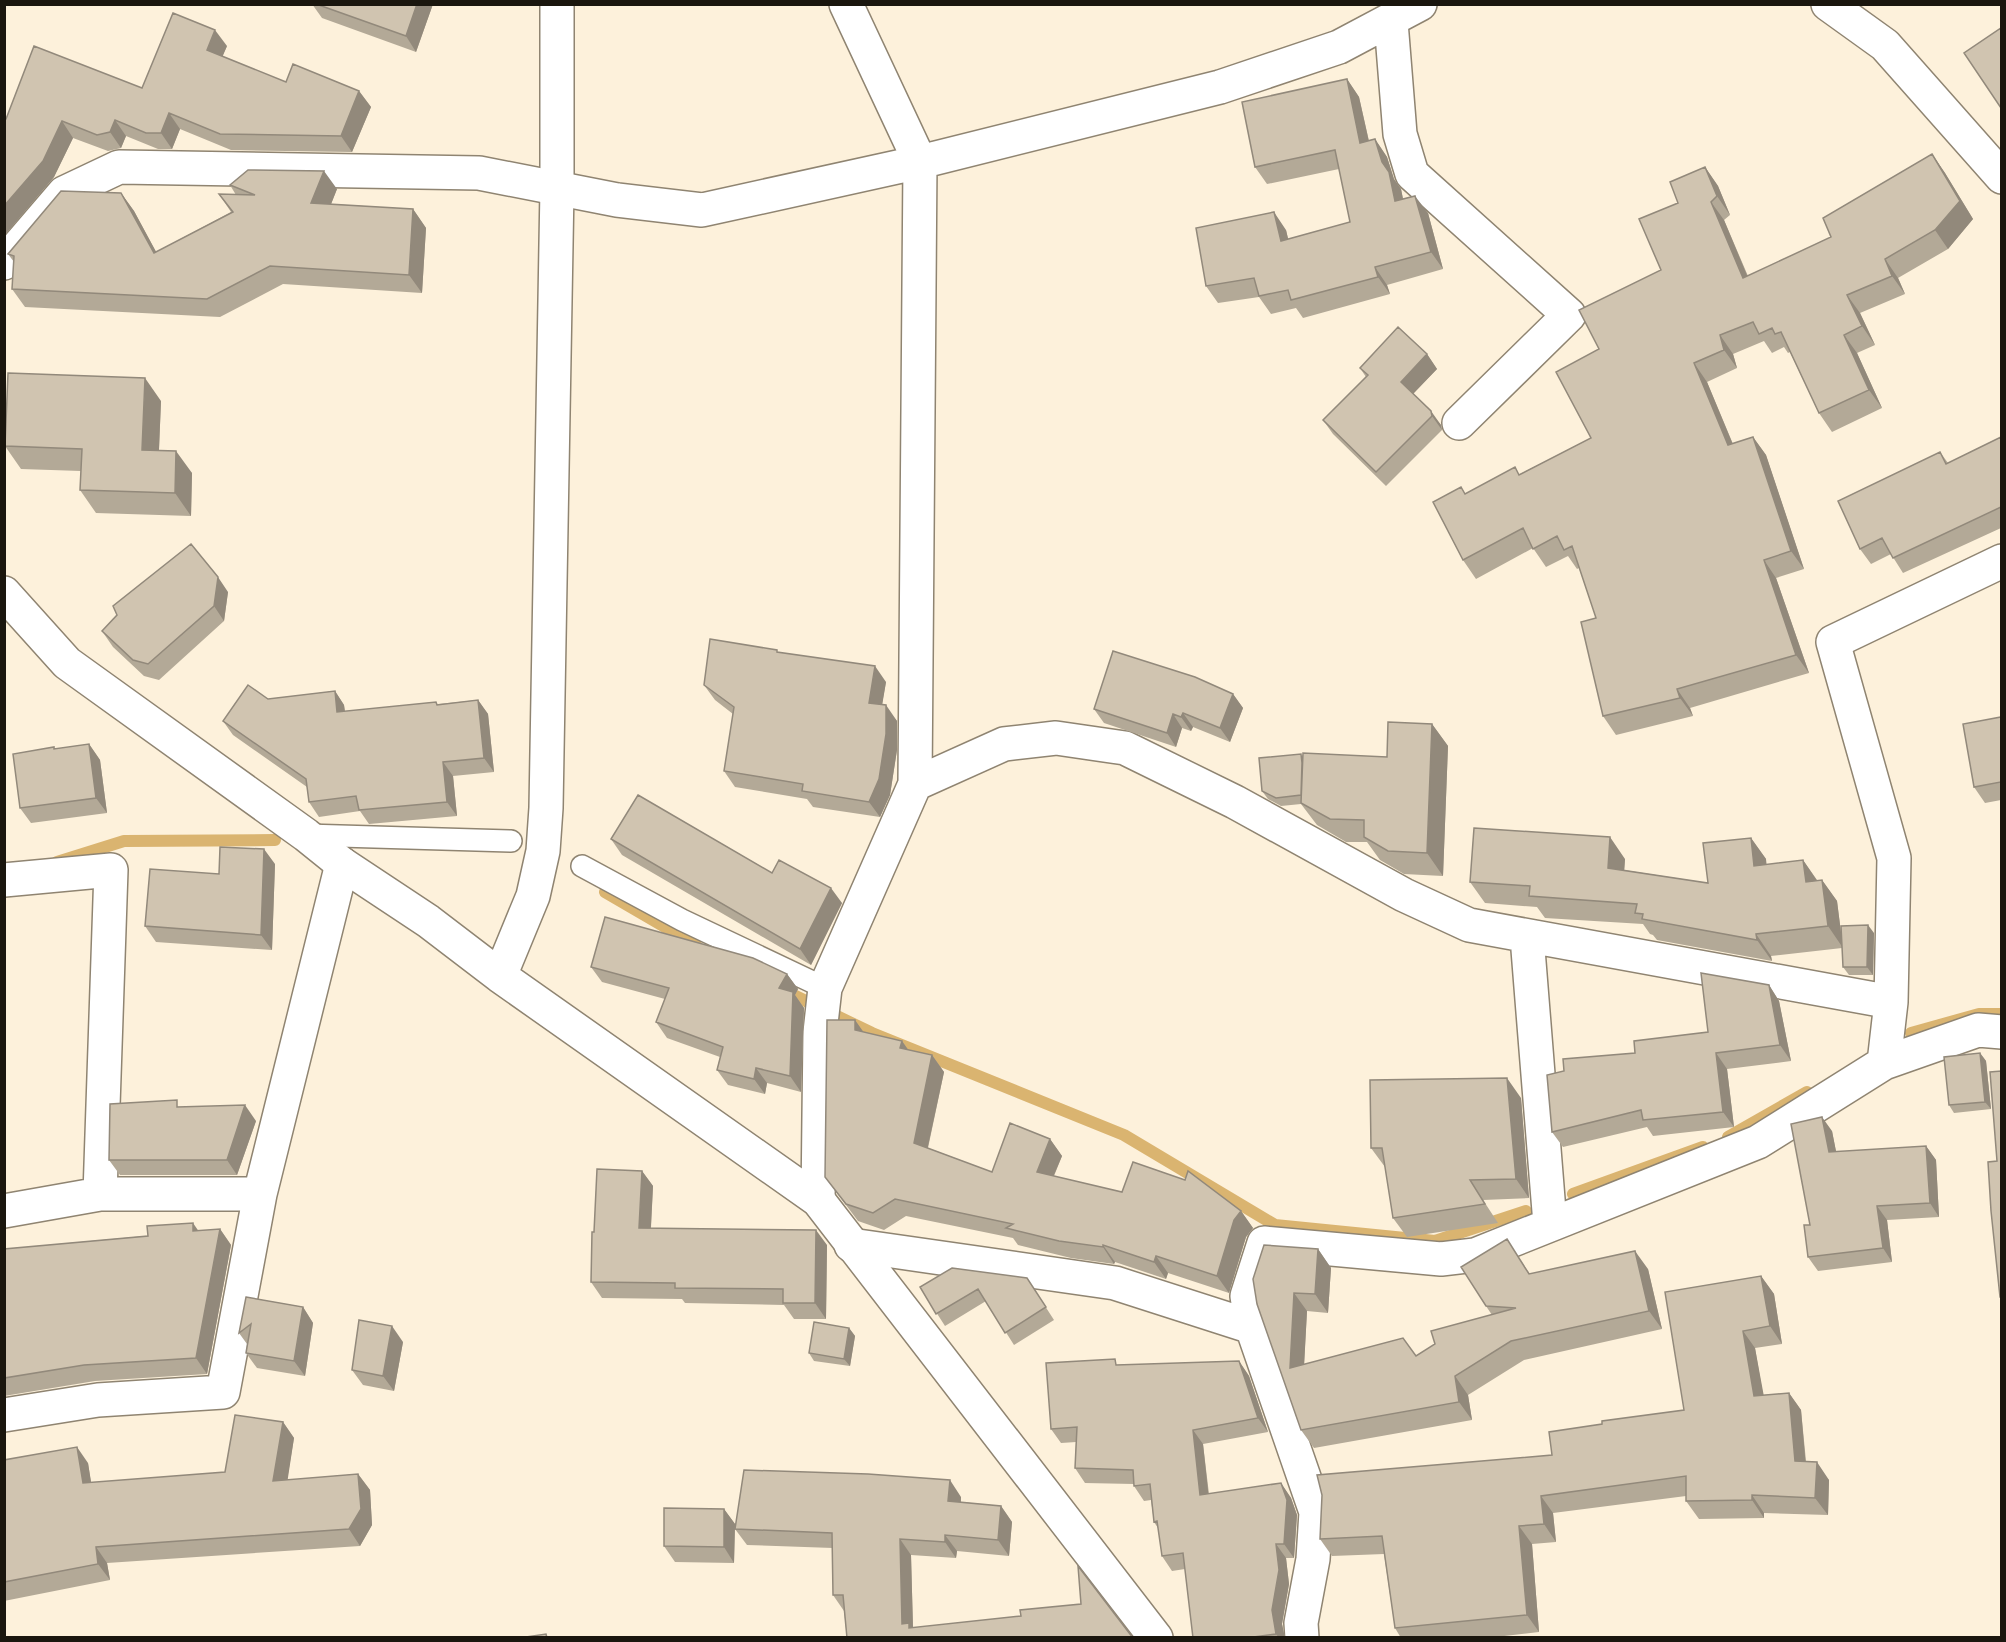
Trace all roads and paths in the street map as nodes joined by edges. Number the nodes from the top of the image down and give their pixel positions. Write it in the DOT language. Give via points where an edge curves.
graph roads {
  1 [pos="557,4"];
  2 [pos="846,4"];
  3 [pos="1420,4"];
  4 [pos="1828,4"];
  5 [pos="1391,22"];
  6 [pos="920,162"];
  7 [pos="2001,177"];
  8 [pos="557,189"];
  9 [pos="4,263"];
  10 [pos="1459,423"];
  11 [pos="2001,561"];
  12 [pos="4,592"];
  13 [pos="915,784"];
  14 [pos="306,835"];
  15 [pos="511,842"];
  16 [pos="342,864"];
  17 [pos="582,866"];
  18 [pos="4,880"];
  19 [pos="1527,937"];
  20 [pos="500,976"];
  21 [pos="1891,1002"];
  22 [pos="823,1007"];
  23 [pos="2001,1032"];
  24 [pos="1884,1063"];
  25 [pos="100,1194"];
  26 [pos="260,1194"];
  27 [pos="818,1200"];
  28 [pos="4,1211"];
  29 [pos="1550,1224"];
  30 [pos="851,1245"];
  31 [pos="1252,1327"];
  32 [pos="4,1415"];
  33 [pos="1156,1638"];
  34 [pos="1302,1638"];
  1 -- 8 [label="street"];
  2 -- 6 [label="street"];
  3 -- 5 [label="street"];
  4 -- 7 [label="street" via="1885,45"];
  5 -- 6 [label="street" via="1339,47 1220,87"];
  5 -- 10 [label="street" via="1400,134 1412,174 1569,315"];
  6 -- 8 [label="street" via="702,210"];
  6 -- 13 [label="street"];
  8 -- 9 [label="street" via="479,174 119,167 64,193"];
  8 -- 20 [label="street" via="543,851 533,896"];
  11 -- 21 [label="street" via="1833,642 1894,858"];
  12 -- 14 [label="street" via="67,663"];
  13 -- 19 [label="street" via="1004,744 1056,738 1125,748 1235,802 1404,895 1469,925"];
  13 -- 22 [label="street"];
  14 -- 15 [label="lane"];
  14 -- 16 [label="street"];
  16 -- 20 [label="street" via="428,921"];
  16 -- 26 [label="street"];
  17 -- 22 [label="lane" via="682,920"];
  18 -- 25 [label="street" via="111,870"];
  19 -- 21 [label="street"];
  19 -- 29 [label="street"];
  20 -- 27 [label="street"];
  21 -- 24 [label="street"];
  22 -- 27 [label="street"];
  23 -- 24 [label="street" via="1978,1030"];
  24 -- 29 [label="street" via="1758,1142"];
  25 -- 26 [label="street"];
  25 -- 28 [label="street"];
  26 -- 32 [label="street" via="223,1392 98,1400"];
  27 -- 30 [label="street"];
  29 -- 31 [label="street" via="1475,1255 1441,1259 1264,1243 1247,1296"];
  30 -- 31 [label="street" via="1115,1283"];
  30 -- 33 [label="street"];
  31 -- 34 [label="street" via="1316,1512"];
}
